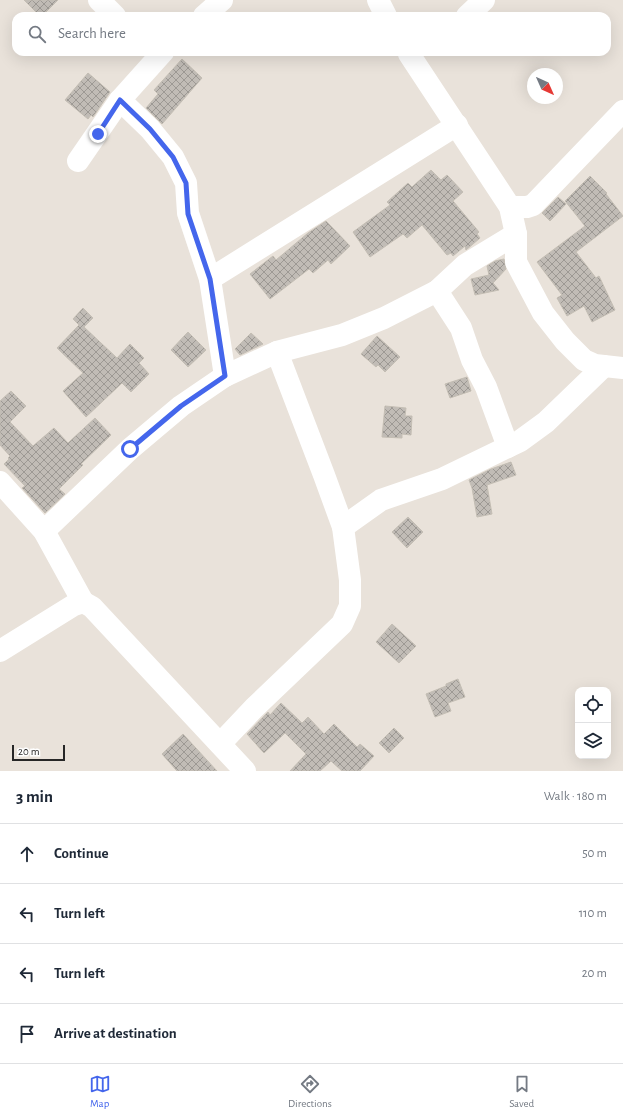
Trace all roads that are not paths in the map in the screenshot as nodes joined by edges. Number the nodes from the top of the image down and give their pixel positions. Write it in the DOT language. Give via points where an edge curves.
graph roads {
  1 [pos="99,0"];
  2 [pos="222,0"];
  3 [pos="378,0"];
  4 [pos="484,0"];
  5 [pos="111,12"];
  6 [pos="208,12"];
  7 [pos="384,12"];
  8 [pos="471,12"];
  9 [pos="155,56"];
  10 [pos="414,56"];
  11 [pos="120,100"];
  12 [pos="623,111"];
  13 [pos="456,125"];
  14 [pos="78,161"];
  15 [pos="510,207"];
  16 [pos="516,234"];
  17 [pos="210,279"];
  18 [pos="437,291"];
  19 [pos="277,352"];
  20 [pos="613,367"];
  21 [pos="225,376"];
  22 [pos="508,447"];
  23 [pos="0,482"];
  24 [pos="343,528"];
  25 [pos="44,531"];
  26 [pos="82,602"];
  27 [pos="0,651"];
  28 [pos="220,744"];
  29 [pos="245,771"];
  1 -- 5 [label="street"];
  2 -- 6 [label="street"];
  3 -- 7 [label="street"];
  4 -- 8 [label="street"];
  9 -- 11 [label="street"];
  10 -- 13 [label="street"];
  11 -- 14 [label="street"];
  11 -- 17 [label="street" via="150,129 173,157 186,183 188,214"];
  12 -- 15 [label="street" via="533,206"];
  13 -- 15 [label="street"];
  13 -- 17 [label="street"];
  15 -- 16 [label="street"];
  16 -- 18 [label="street" via="466,265"];
  16 -- 20 [label="street" via="516,262 543,313 564,341 584,360 595,365"];
  17 -- 21 [label="street"];
  18 -- 19 [label="street" via="384,318 342,334"];
  18 -- 22 [label="street" via="461,328"];
  19 -- 21 [label="street"];
  19 -- 24 [label="street"];
  20 -- 22 [label="street" via="546,422"];
  21 -- 25 [label="street" via="181,406 130,449"];
  22 -- 24 [label="street" via="442,479 381,500"];
  23 -- 25 [label="street"];
  24 -- 28 [label="street" via="350,580 350,606 342,624"];
  25 -- 26 [label="street"];
  26 -- 27 [label="street"];
  26 -- 28 [label="street" via="92,607"];
  28 -- 29 [label="street"];
}
